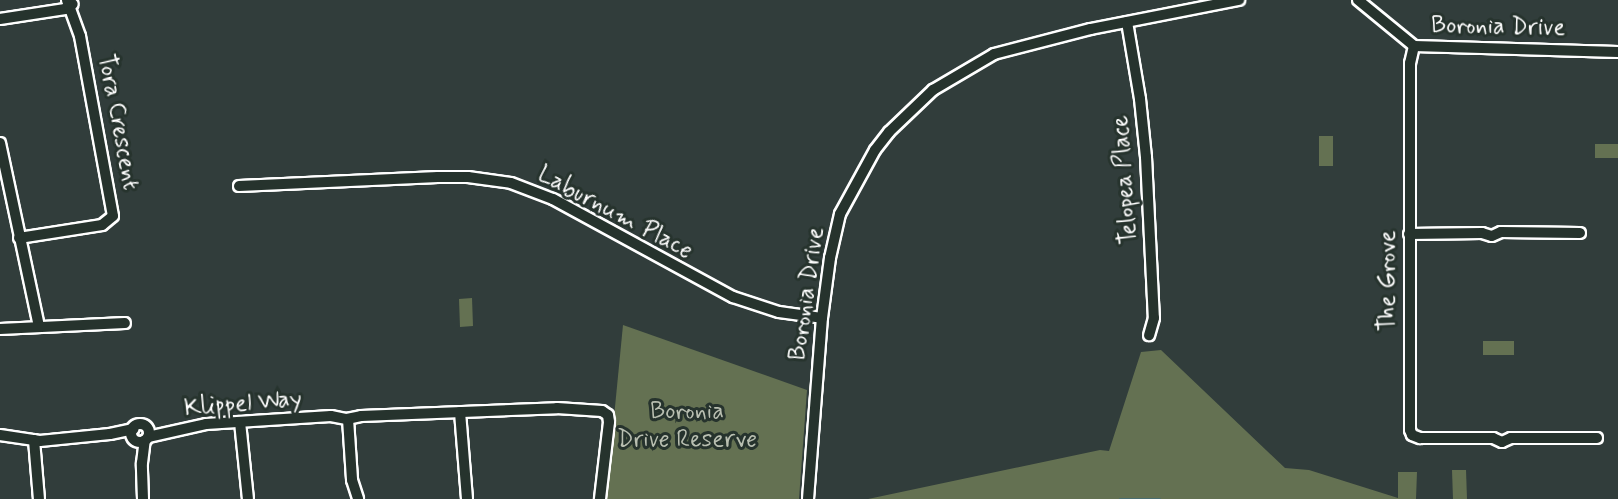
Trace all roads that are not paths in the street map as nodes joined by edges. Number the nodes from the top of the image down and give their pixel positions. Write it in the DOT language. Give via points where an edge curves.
graph roads {
  1 [pos="1239,0"];
  2 [pos="1358,0"];
  3 [pos="70,3"];
  4 [pos="0,19"];
  5 [pos="1126,22"];
  6 [pos="1414,46"];
  7 [pos="1618,51"];
  8 [pos="0,143"];
  9 [pos="239,186"];
  10 [pos="1580,233"];
  11 [pos="1409,234"];
  12 [pos="19,241"];
  13 [pos="822,318"];
  14 [pos="125,324"];
  15 [pos="35,327"];
  16 [pos="0,329"];
  17 [pos="1149,335"];
  18 [pos="462,412"];
  19 [pos="242,422"];
  20 [pos="348,422"];
  21 [pos="0,435"];
  22 [pos="141,436"];
  23 [pos="1597,438"];
  24 [pos="37,440"];
  25 [pos="466,497"];
  26 [pos="39,499"];
  27 [pos="143,499"];
  28 [pos="248,499"];
  29 [pos="358,499"];
  30 [pos="600,499"];
  31 [pos="808,499"];
  1 -- 5 [label="street, Boronia Drive"];
  2 -- 6 [label="street, Boronia Drive"];
  3 -- 4 [label="street"];
  3 -- 12 [label="street, Tora Crescent" via="79,19 113,216 102,225"];
  5 -- 13 [label="street, Boronia Drive" via="994,54 949,79 917,103 875,150 840,214"];
  5 -- 17 [label="street, Telopea Place" via="1146,157 1154,318"];
  6 -- 7 [label="street, Boronia Drive"];
  6 -- 11 [label="street, The Grove" via="1410,63"];
  8 -- 12 [label="street"];
  9 -- 13 [label="street, Laburnum Place" via="438,177 511,183 554,199 733,297 779,312"];
  10 -- 11 [label="street"];
  11 -- 23 [label="street, The Grove" via="1412,435 1492,438 1502,442 1511,438"];
  12 -- 15 [label="street"];
  13 -- 31 [label="street, Boronia Drive"];
  14 -- 15 [label="street"];
  15 -- 16 [label="street"];
  18 -- 20 [label="street" via="368,417"];
  18 -- 25 [label="street"];
  18 -- 30 [label="street" via="557,408 602,417 607,432"];
  19 -- 20 [label="street, Klippel Way" via="323,418"];
  19 -- 22 [label="street, Klippel Way"];
  19 -- 28 [label="street"];
  20 -- 29 [label="street" via="352,480"];
  21 -- 24 [label="street"];
  22 -- 24 [label="street" via="110,434"];
  22 -- 27 [label="street"];
  24 -- 26 [label="street"];
}
